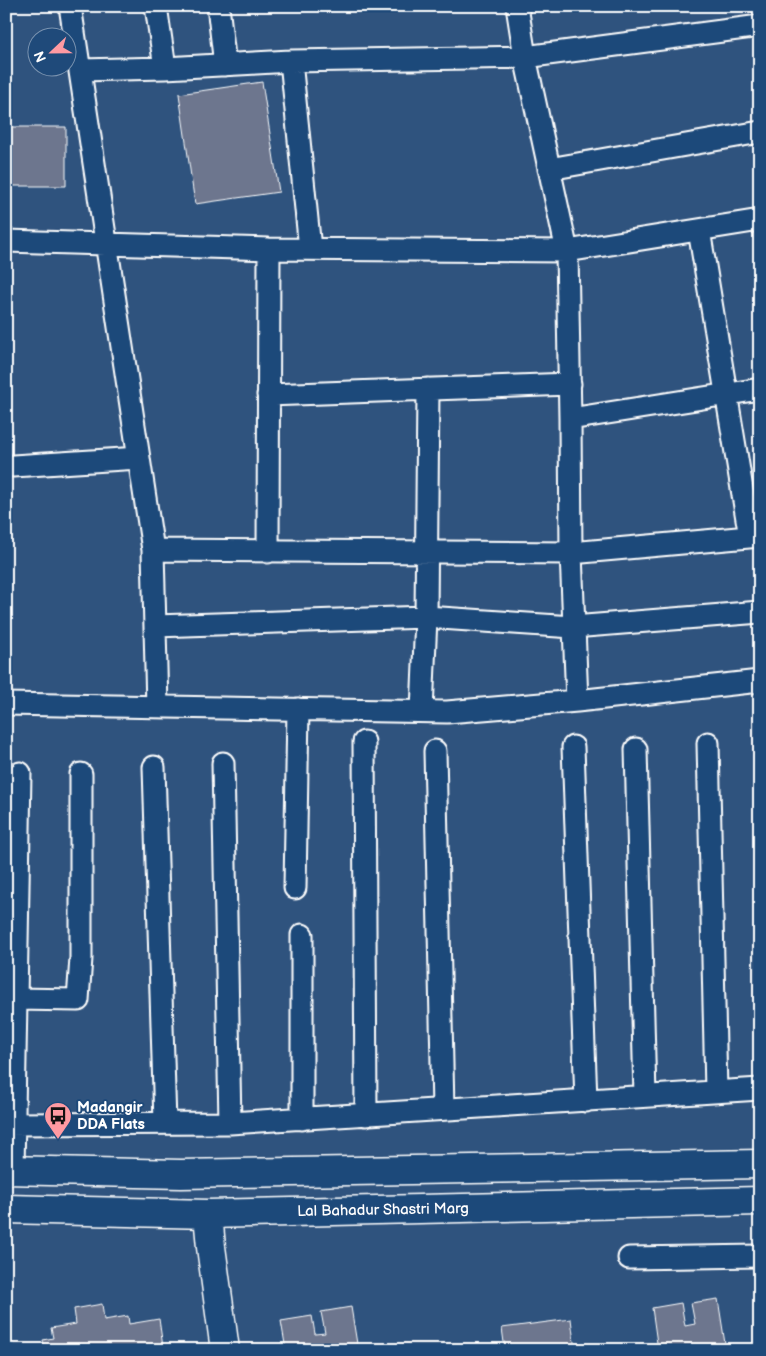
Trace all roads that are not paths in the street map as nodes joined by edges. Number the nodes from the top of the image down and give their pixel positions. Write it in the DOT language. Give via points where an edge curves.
graph roads {
  1 [pos="70,6"];
  2 [pos="156,6"];
  3 [pos="218,6"];
  4 [pos="517,6"];
  5 [pos="760,26"];
  6 [pos="525,58"];
  7 [pos="291,61"];
  8 [pos="225,65"];
  9 [pos="165,68"];
  10 [pos="80,70"];
  11 [pos="760,132"];
  12 [pos="549,169"];
  13 [pos="760,220"];
  14 [pos="699,230"];
  15 [pos="6,241"];
  16 [pos="106,244"];
  17 [pos="269,249"];
  18 [pos="310,250"];
  19 [pos="567,251"];
  20 [pos="570,384"];
  21 [pos="428,389"];
  22 [pos="760,389"];
  23 [pos="726,394"];
  24 [pos="268,395"];
  25 [pos="570,419"];
  26 [pos="139,458"];
  27 [pos="13,466"];
  28 [pos="755,536"];
  29 [pos="153,550"];
  30 [pos="268,552"];
  31 [pos="426,553"];
  32 [pos="571,553"];
  33 [pos="760,612"];
  34 [pos="426,616"];
  35 [pos="155,626"];
  36 [pos="573,627"];
  37 [pos="760,681"];
  38 [pos="577,702"];
  39 [pos="6,704"];
  40 [pos="156,707"];
  41 [pos="298,709"];
  42 [pos="422,711"];
  43 [pos="364,742"];
  44 [pos="708,743"];
  45 [pos="573,747"];
  46 [pos="636,749"];
  47 [pos="435,751"];
  48 [pos="224,763"];
  49 [pos="154,767"];
  50 [pos="20,773"];
  51 [pos="81,774"];
  52 [pos="295,888"];
  53 [pos="302,935"];
  54 [pos="16,999"];
  55 [pos="760,1089"];
  56 [pos="716,1092"];
  57 [pos="645,1096"];
  58 [pos="586,1101"];
  59 [pos="443,1109"];
  60 [pos="366,1114"];
  61 [pos="302,1119"];
  62 [pos="165,1123"];
  63 [pos="230,1123"];
  64 [pos="10,1124"];
  65 [pos="760,1164"];
  66 [pos="9,1170"];
  67 [pos="760,1201"];
  68 [pos="6,1209"];
  69 [pos="208,1214"];
  70 [pos="760,1256"];
  71 [pos="629,1258"];
  72 [pos="225,1350"];
  1 -- 10 [label="street"];
  2 -- 9 [label="street"];
  3 -- 8 [label="street"];
  4 -- 6 [label="street"];
  5 -- 6 [label="street"];
  6 -- 7 [label="street"];
  6 -- 12 [label="street"];
  7 -- 8 [label="street"];
  7 -- 18 [label="street"];
  8 -- 9 [label="street"];
  9 -- 10 [label="street"];
  10 -- 16 [label="street"];
  11 -- 12 [label="street"];
  12 -- 19 [label="street"];
  13 -- 14 [label="street"];
  14 -- 19 [label="street"];
  14 -- 23 [label="street"];
  15 -- 16 [label="street"];
  16 -- 17 [label="street"];
  16 -- 26 [label="street"];
  17 -- 18 [label="street"];
  17 -- 24 [label="street"];
  18 -- 19 [label="street"];
  19 -- 20 [label="street"];
  20 -- 21 [label="street"];
  20 -- 25 [label="street"];
  21 -- 24 [label="street"];
  21 -- 31 [label="street"];
  22 -- 23 [label="street"];
  23 -- 25 [label="street"];
  23 -- 28 [label="street"];
  24 -- 30 [label="street"];
  25 -- 32 [label="street"];
  26 -- 27 [label="street"];
  26 -- 29 [label="street"];
  28 -- 32 [label="street"];
  29 -- 30 [label="street"];
  29 -- 35 [label="street"];
  30 -- 31 [label="street"];
  31 -- 32 [label="street"];
  31 -- 34 [label="street"];
  32 -- 36 [label="street"];
  33 -- 36 [label="street"];
  34 -- 35 [label="street"];
  34 -- 36 [label="street"];
  34 -- 42 [label="street"];
  35 -- 40 [label="street"];
  36 -- 38 [label="street"];
  37 -- 38 [label="street"];
  38 -- 42 [label="street"];
  39 -- 40 [label="street"];
  40 -- 41 [label="street"];
  41 -- 42 [label="street"];
  41 -- 52 [label="street"];
  43 -- 60 [label="street"];
  44 -- 56 [label="street"];
  45 -- 58 [label="street"];
  46 -- 57 [label="street"];
  47 -- 59 [label="street"];
  48 -- 63 [label="street"];
  49 -- 62 [label="street"];
  50 -- 54 [label="street"];
  51 -- 54 [label="street" via="78,1000"];
  53 -- 61 [label="street"];
  54 -- 64 [label="street"];
  55 -- 56 [label="street"];
  56 -- 57 [label="street"];
  57 -- 58 [label="street"];
  58 -- 59 [label="street"];
  59 -- 60 [label="street"];
  60 -- 61 [label="street"];
  61 -- 63 [label="street"];
  62 -- 63 [label="street"];
  62 -- 64 [label="street"];
  64 -- 66 [label="street"];
  65 -- 66 [label="main road" via="182,1174"];
  67 -- 69 [label="main road, Lal Bahadur Shastri Marg"];
  68 -- 69 [label="main road, Lal Bahadur Shastri Marg"];
  69 -- 72 [label="main road"];
  70 -- 71 [label="street"];
}
